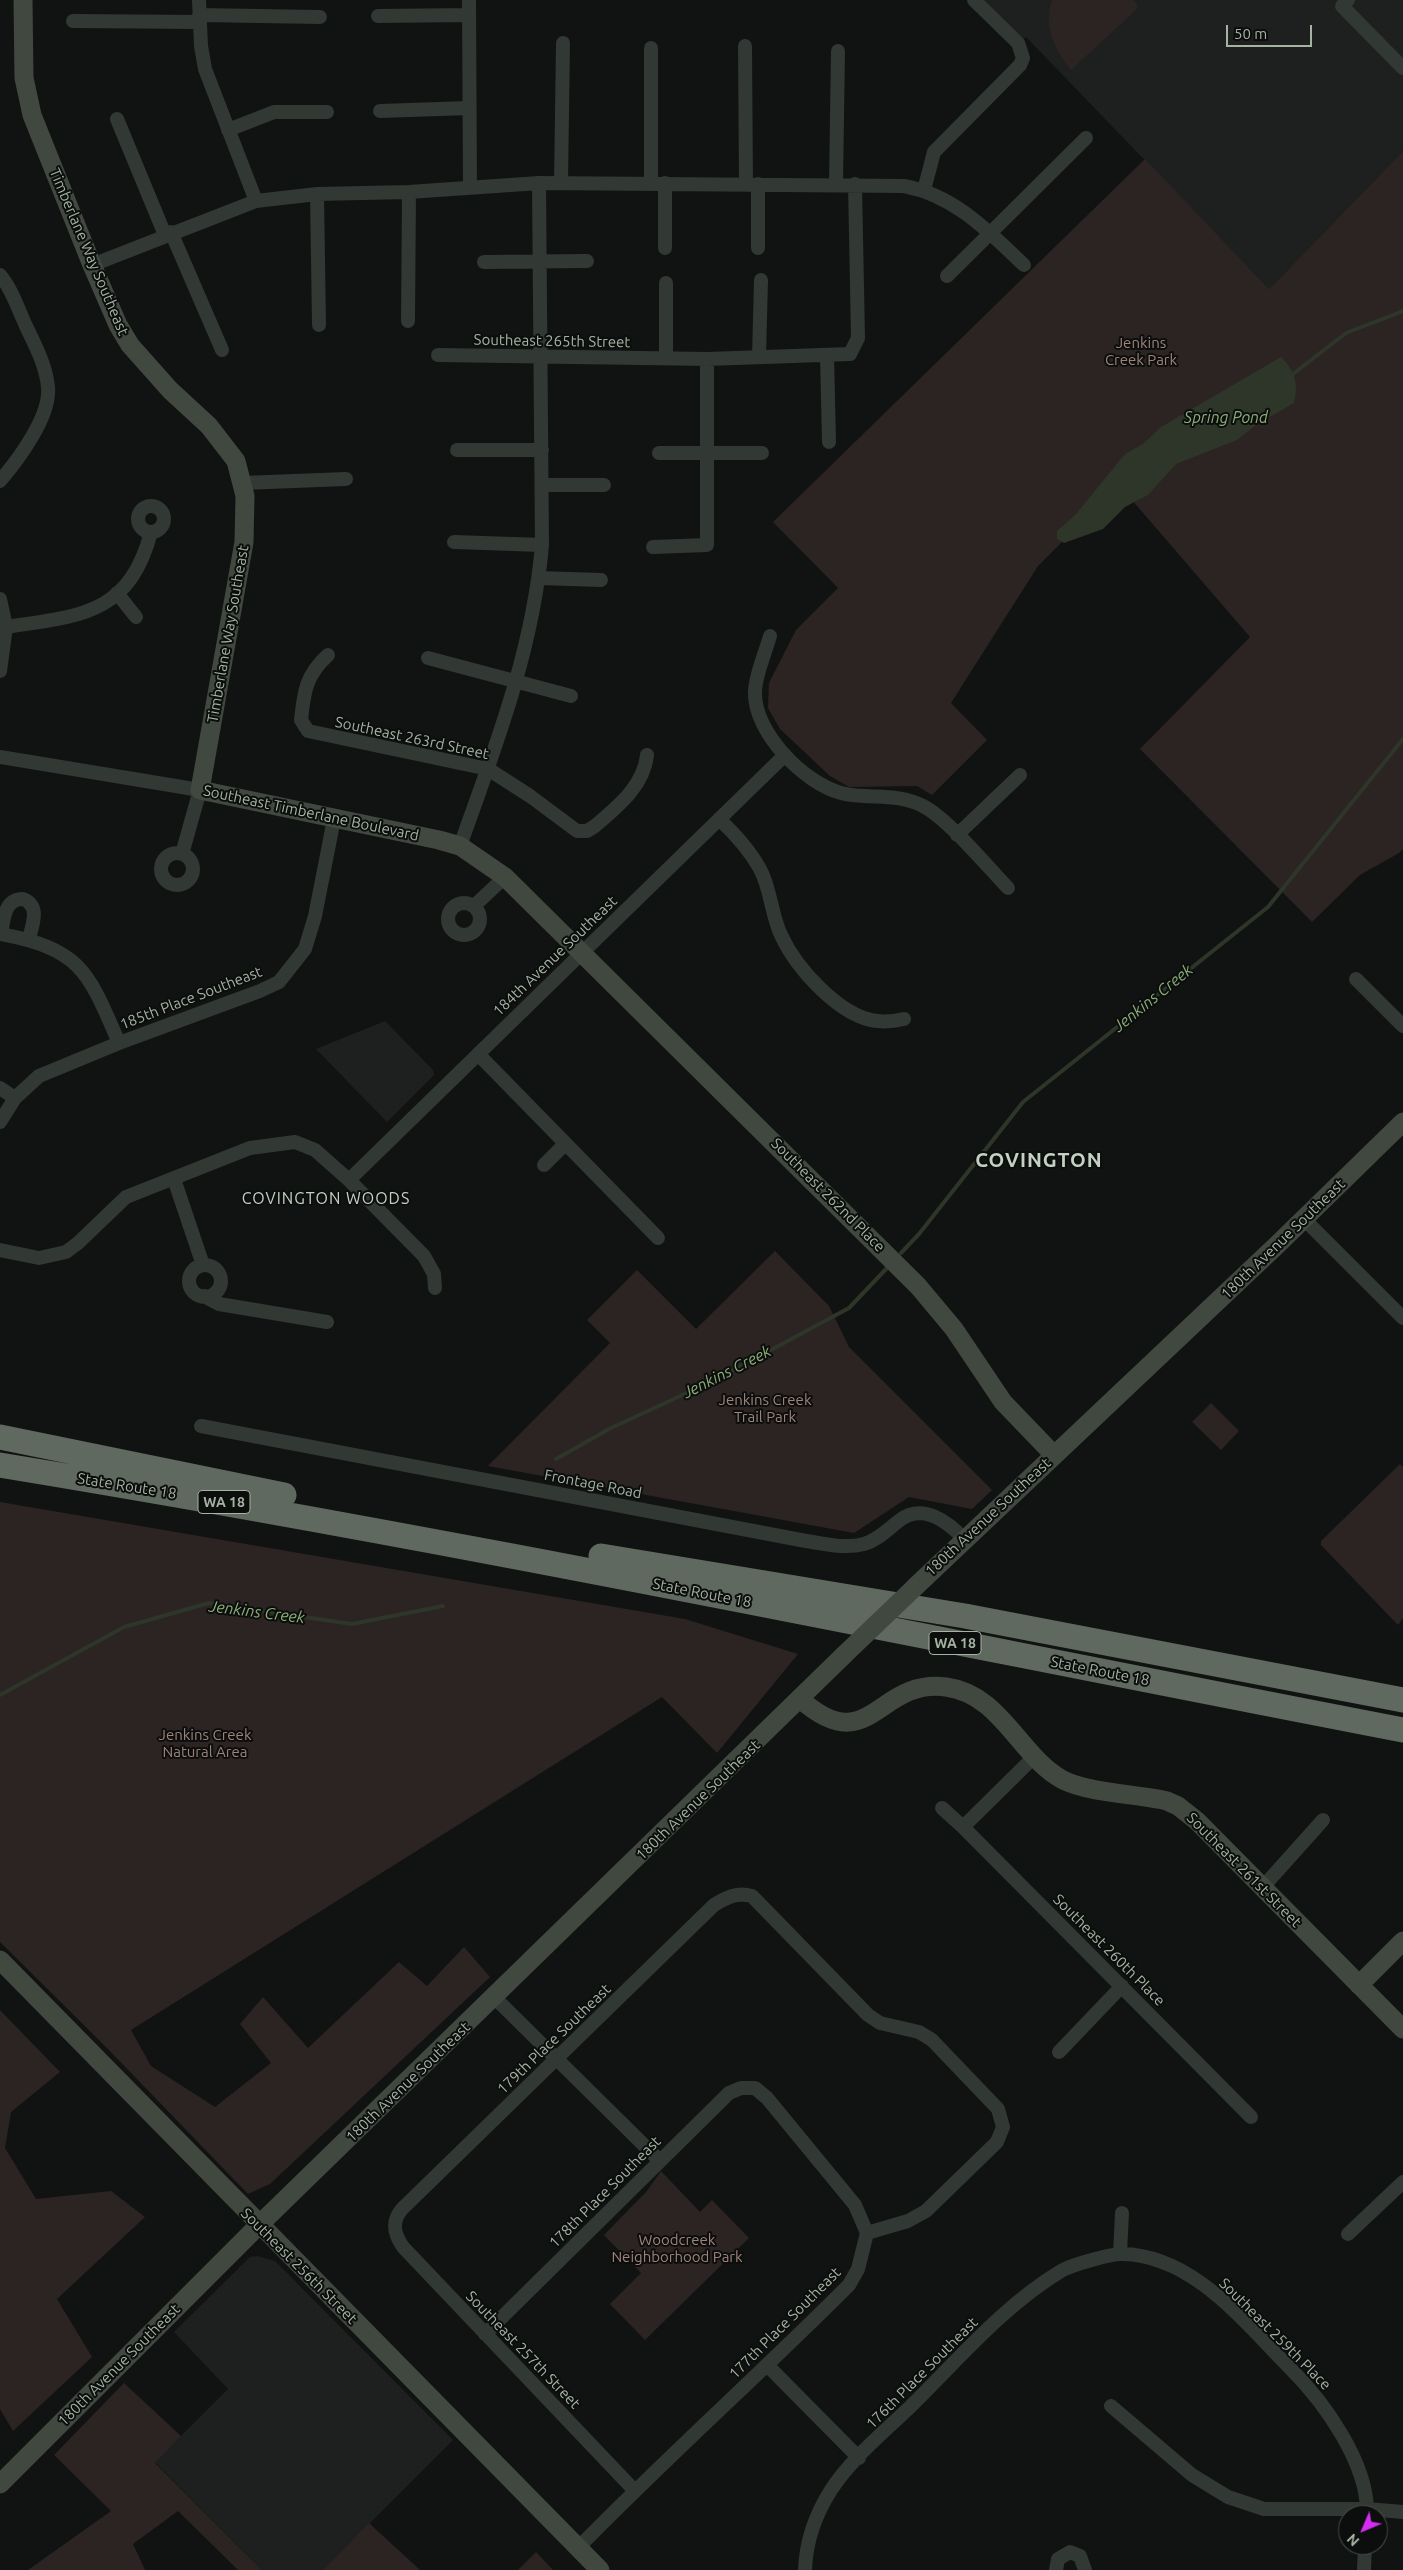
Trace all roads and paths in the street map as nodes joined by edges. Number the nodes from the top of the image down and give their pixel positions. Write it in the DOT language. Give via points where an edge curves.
graph roads {
  1 [pos="23,0"];
  2 [pos="199,0"];
  3 [pos="469,0"];
  4 [pos="974,0"];
  5 [pos="1348,0"];
  6 [pos="469,15"];
  7 [pos="378,16"];
  8 [pos="320,17"];
  9 [pos="199,18"];
  10 [pos="72,21"];
  11 [pos="563,43"];
  12 [pos="744,46"];
  13 [pos="651,48"];
  14 [pos="838,51"];
  15 [pos="1403,68"];
  16 [pos="469,108"];
  17 [pos="380,111"];
  18 [pos="327,112"];
  19 [pos="117,119"];
  20 [pos="228,130"];
  21 [pos="1086,138"];
  22 [pos="539,183"];
  23 [pos="561,183"];
  24 [pos="658,184"];
  25 [pos="752,184"];
  26 [pos="836,184"];
  27 [pos="855,184"];
  28 [pos="470,186"];
  29 [pos="924,190"];
  30 [pos="409,192"];
  31 [pos="317,194"];
  32 [pos="256,201"];
  33 [pos="991,233"];
  34 [pos="168,234"];
  35 [pos="665,248"];
  36 [pos="758,248"];
  37 [pos="540,261"];
  38 [pos="587,261"];
  39 [pos="484,262"];
  40 [pos="92,265"];
  41 [pos="1024,265"];
  42 [pos="0,275"];
  43 [pos="948,276"];
  44 [pos="761,280"];
  45 [pos="666,283"];
  46 [pos="408,321"];
  47 [pos="319,325"];
  48 [pos="222,350"];
  49 [pos="438,355"];
  50 [pos="828,356"];
  51 [pos="759,357"];
  52 [pos="541,358"];
  53 [pos="666,358"];
  54 [pos="707,359"];
  55 [pos="829,442"];
  56 [pos="457,450"];
  57 [pos="542,450"];
  58 [pos="707,453"];
  59 [pos="762,453"];
  60 [pos="659,454"];
  61 [pos="346,478"];
  62 [pos="0,480"];
  63 [pos="242,483"];
  64 [pos="542,485"];
  65 [pos="604,485"];
  66 [pos="151,532"];
  67 [pos="454,542"];
  68 [pos="542,546"];
  69 [pos="652,547"];
  70 [pos="540,578"];
  71 [pos="602,580"];
  72 [pos="117,593"];
  73 [pos="0,599"];
  74 [pos="136,617"];
  75 [pos="6,627"];
  76 [pos="770,636"];
  77 [pos="328,654"];
  78 [pos="428,658"];
  79 [pos="0,671"];
  80 [pos="517,681"];
  81 [pos="571,696"];
  82 [pos="647,755"];
  83 [pos="784,755"];
  84 [pos="0,757"];
  85 [pos="488,769"];
  86 [pos="1020,775"];
  87 [pos="200,790"];
  88 [pos="334,819"];
  89 [pos="719,819"];
  90 [pos="957,835"];
  91 [pos="460,846"];
  92 [pos="182,854"];
  93 [pos="505,877"];
  94 [pos="1008,888"];
  95 [pos="474,906"];
  96 [pos="0,934"];
  97 [pos="29,940"];
  98 [pos="581,954"];
  99 [pos="1356,979"];
  100 [pos="904,1019"];
  101 [pos="1403,1026"];
  102 [pos="119,1042"];
  103 [pos="478,1054"];
  104 [pos="0,1088"];
  105 [pos="15,1098"];
  106 [pos="0,1122"];
  107 [pos="1403,1122"];
  108 [pos="565,1144"];
  109 [pos="544,1165"];
  110 [pos="174,1179"];
  111 [pos="349,1180"];
  112 [pos="1304,1219"];
  113 [pos="658,1238"];
  114 [pos="0,1250"];
  115 [pos="203,1265"];
  116 [pos="436,1288"];
  117 [pos="204,1296"];
  118 [pos="1403,1318"];
  119 [pos="328,1322"];
  120 [pos="0,1425"];
  121 [pos="201,1426"];
  122 [pos="0,1437"];
  123 [pos="1054,1455"];
  124 [pos="0,1465"];
  125 [pos="240,1486"];
  126 [pos="450,1536"];
  127 [pos="964,1539"];
  128 [pos="510,1548"];
  129 [pos="800,1699"];
  130 [pos="1403,1700"];
  131 [pos="1403,1730"];
  132 [pos="1035,1756"];
  133 [pos="942,1808"];
  134 [pos="1323,1820"];
  135 [pos="963,1827"];
  136 [pos="1262,1888"];
  137 [pos="1403,1941"];
  138 [pos="0,1960"];
  139 [pos="1359,1985"];
  140 [pos="1122,1986"];
  141 [pos="495,1998"];
  142 [pos="1403,2029"];
  143 [pos="1059,2052"];
  144 [pos="557,2059"];
  145 [pos="1251,2117"];
  146 [pos="659,2160"];
  147 [pos="1403,2182"];
  148 [pos="1122,2213"];
  149 [pos="259,2225"];
  150 [pos="394,2228"];
  151 [pos="867,2233"];
  152 [pos="1348,2234"];
  153 [pos="1120,2254"];
  154 [pos="486,2334"];
  155 [pos="768,2366"];
  156 [pos="1111,2406"];
  157 [pos="859,2458"];
  158 [pos="0,2484"];
  159 [pos="634,2491"];
  160 [pos="1366,2505"];
  161 [pos="1338,2511"];
  162 [pos="1388,2512"];
  163 [pos="1403,2512"];
  164 [pos="578,2548"];
  165 [pos="1365,2555"];
  166 [pos="600,2570"];
  167 [pos="805,2570"];
  168 [pos="1056,2570"];
  169 [pos="1085,2570"];
  170 [pos="1364,2570"];
  1 -- 40 [label="street, Timberlane Way Southeast" via="24,78 32,115"];
  2 -- 9 [label="street"];
  3 -- 6 [label="street"];
  4 -- 29 [label="street" via="1018,43 1023,58 1020,65 934,152"];
  5 -- 15 [label="street" via="1342,6"];
  6 -- 7 [label="street"];
  6 -- 16 [label="street"];
  8 -- 9 [label="street"];
  9 -- 10 [label="street"];
  9 -- 20 [label="street" via="205,69"];
  11 -- 23 [label="street"];
  12 -- 25 [label="street"];
  13 -- 24 [label="street"];
  14 -- 26 [label="street"];
  16 -- 17 [label="street"];
  16 -- 28 [label="street"];
  18 -- 20 [label="street" via="274,112"];
  19 -- 34 [label="street"];
  20 -- 32 [label="street"];
  21 -- 33 [label="street"];
  22 -- 23 [label="street"];
  22 -- 28 [label="street"];
  22 -- 37 [label="street"];
  23 -- 24 [label="street"];
  24 -- 25 [label="street"];
  24 -- 35 [label="street"];
  25 -- 26 [label="street"];
  25 -- 36 [label="street"];
  26 -- 27 [label="street"];
  27 -- 29 [label="street"];
  27 -- 50 [label="street, Southeast 265th Street" via="858,338 853,351 846,356"];
  28 -- 30 [label="street"];
  29 -- 33 [label="street" via="957,206"];
  30 -- 31 [label="street"];
  30 -- 46 [label="street"];
  31 -- 32 [label="street"];
  31 -- 47 [label="street"];
  32 -- 34 [label="street"];
  33 -- 41 [label="street"];
  33 -- 43 [label="street"];
  34 -- 40 [label="street"];
  34 -- 48 [label="street"];
  37 -- 38 [label="street"];
  37 -- 39 [label="street"];
  37 -- 52 [label="street"];
  40 -- 63 [label="street, Timberlane Way Southeast" via="130,345 170,390 209,426 236,461"];
  42 -- 62 [label="street" via="9,288 44,368 48,389 36,428"];
  44 -- 51 [label="street"];
  45 -- 53 [label="street"];
  49 -- 52 [label="street, Southeast 265th Street"];
  50 -- 51 [label="street, Southeast 265th Street"];
  50 -- 55 [label="street"];
  51 -- 54 [label="street, Southeast 265th Street"];
  52 -- 53 [label="street, Southeast 265th Street"];
  52 -- 57 [label="street"];
  53 -- 54 [label="street, Southeast 265th Street"];
  54 -- 58 [label="street"];
  56 -- 57 [label="street"];
  57 -- 64 [label="street"];
  58 -- 59 [label="street"];
  58 -- 60 [label="street"];
  58 -- 69 [label="street" via="707,545"];
  61 -- 63 [label="street"];
  63 -- 87 [label="street, Timberlane Way Southeast" via="247,514 244,542"];
  64 -- 65 [label="street"];
  64 -- 68 [label="street"];
  66 -- 72 [label="street" via="136,572"];
  67 -- 68 [label="street"];
  68 -- 70 [label="street"];
  70 -- 71 [label="street"];
  70 -- 80 [label="street"];
  72 -- 74 [label="street"];
  72 -- 75 [label="street" via="81,615"];
  73 -- 75 [label="street"];
  75 -- 79 [label="street"];
  76 -- 83 [label="street" via="758,675 756,705 762,722"];
  77 -- 85 [label="street, Southeast 263rd Street" via="312,672 305,689 301,720 304,727 314,734"];
  78 -- 80 [label="street"];
  80 -- 81 [label="street"];
  80 -- 85 [label="street"];
  82 -- 85 [label="street, Southeast 263rd Street" via="637,784 587,831 572,829"];
  83 -- 89 [label="street, 184th Avenue Southeast"];
  83 -- 90 [label="street" via="813,779 839,793 908,799 925,807"];
  84 -- 87 [label="street, Southeast Timberlane Boulevard"];
  85 -- 91 [label="street"];
  86 -- 90 [label="street"];
  87 -- 88 [label="street, Southeast Timberlane Boulevard"];
  87 -- 92 [label="street"];
  88 -- 91 [label="street, Southeast Timberlane Boulevard" via="410,832"];
  88 -- 102 [label="street, 185th Place Southeast" via="315,916 305,949 279,982"];
  89 -- 98 [label="street, 184th Avenue Southeast"];
  89 -- 100 [label="street" via="752,855 767,886 781,935 813,980 827,995 862,1017 876,1021"];
  90 -- 94 [label="street"];
  91 -- 93 [label="street, Southeast Timberlane Boulevard"];
  93 -- 95 [label="street"];
  93 -- 98 [label="street, Southeast Timberlane Boulevard"];
  96 -- 97 [label="street"];
  96 -- 97 [label="street" via="8,905 23,899 34,910"];
  97 -- 102 [label="street" via="52,948 74,962 84,973 100,999"];
  98 -- 103 [label="street, 184th Avenue Southeast"];
  98 -- 123 [label="street, Southeast 262nd Place" via="918,1286 954,1329 1003,1402"];
  99 -- 101 [label="street"];
  102 -- 105 [label="street, 185th Place Southeast" via="39,1076"];
  103 -- 108 [label="street"];
  103 -- 111 [label="street, 184th Avenue Southeast"];
  104 -- 105 [label="street"];
  105 -- 106 [label="street, 185th Place Southeast"];
  107 -- 112 [label="street, 180th Avenue Southeast"];
  108 -- 109 [label="street"];
  108 -- 113 [label="street"];
  110 -- 111 [label="street" via="250,1148 294,1142 315,1150"];
  110 -- 114 [label="street" via="126,1197 66,1252 39,1258"];
  110 -- 115 [label="street"];
  111 -- 116 [label="street" via="424,1256 434,1274"];
  112 -- 118 [label="street"];
  112 -- 123 [label="street, 180th Avenue Southeast"];
  115 -- 117 [label="street" via="194,1269 189,1279 191,1289"];
  115 -- 117 [label="street" via="213,1267 221,1280 218,1290"];
  117 -- 119 [label="street" via="219,1304"];
  120 -- 125 [label="highway"];
  121 -- 127 [label="street, Frontage Road" via="806,1542 843,1547 866,1543 902,1518 915,1514 942,1520"];
  122 -- 125 [label="highway, State Route 18 / WA 18"];
  123 -- 127 [label="street, 180th Avenue Southeast"];
  124 -- 126 [label="highway, State Route 18 / WA 18"];
  125 -- 126 [label="highway, State Route 18 / WA 18"];
  126 -- 128 [label="highway, State Route 18 / WA 18"];
  127 -- 129 [label="street, 180th Avenue Southeast, bridge"];
  128 -- 130 [label="highway, State Route 18 / WA 18" via="965,1616"];
  128 -- 131 [label="highway, State Route 18 / WA 18"];
  129 -- 132 [label="street, Southeast 261st Street" via="824,1718 844,1724 864,1718 914,1689 947,1687 962,1691 986,1705"];
  129 -- 141 [label="street, 180th Avenue Southeast"];
  132 -- 135 [label="street"];
  132 -- 136 [label="street, Southeast 261st Street" via="1063,1780 1077,1785 1147,1797 1178,1806 1198,1821"];
  133 -- 135 [label="street, Southeast 260th Place"];
  134 -- 136 [label="street"];
  135 -- 140 [label="street, Southeast 260th Place"];
  136 -- 139 [label="street, Southeast 261st Street"];
  137 -- 139 [label="street"];
  138 -- 149 [label="street, Southeast 256th Street"];
  139 -- 142 [label="street, Southeast 261st Street"];
  140 -- 143 [label="street"];
  140 -- 145 [label="street, Southeast 260th Place"];
  141 -- 144 [label="street"];
  141 -- 149 [label="street, 180th Avenue Southeast"];
  144 -- 146 [label="street"];
  144 -- 150 [label="street, 179th Place Southeast" via="402,2209 395,2219"];
  144 -- 151 [label="street, 179th Place Southeast" via="714,1905 736,1894 752,1896 868,2015 880,2024 919,2032 932,2040 998,2109 1003,2127 997,2142 926,2211 908,2221"];
  146 -- 151 [label="street, 178th Place Southeast" via="729,2093 741,2088 755,2088 767,2098 855,2205"];
  146 -- 154 [label="street, 178th Place Southeast"];
  147 -- 152 [label="street"];
  148 -- 153 [label="street"];
  149 -- 158 [label="street, 180th Avenue Southeast"];
  149 -- 164 [label="street, Southeast 256th Street"];
  150 -- 154 [label="street, Southeast 257th Street" via="403,2247"];
  151 -- 155 [label="street, 177th Place Southeast" via="858,2269 848,2285"];
  153 -- 157 [label="street, 176th Place Southeast" via="1063,2270 1021,2298"];
  153 -- 160 [label="street, Southeast 259th Place" via="1170,2265 1195,2280 1220,2299 1298,2376 1323,2404 1344,2439 1365,2493"];
  154 -- 159 [label="street, Southeast 257th Street"];
  155 -- 157 [label="street"];
  155 -- 159 [label="street, 177th Place Southeast"];
  156 -- 161 [label="street" via="1192,2475 1228,2498 1264,2509"];
  157 -- 167 [label="street, 176th Place Southeast" via="831,2490 822,2508 806,2548"];
  159 -- 164 [label="street, 177th Place Southeast"];
  162 -- 163 [label="street"];
  164 -- 166 [label="street, Southeast 256th Street"];
  165 -- 170 [label="street"];
  168 -- 169 [label="street" via="1058,2559 1070,2552 1080,2556"];
}
